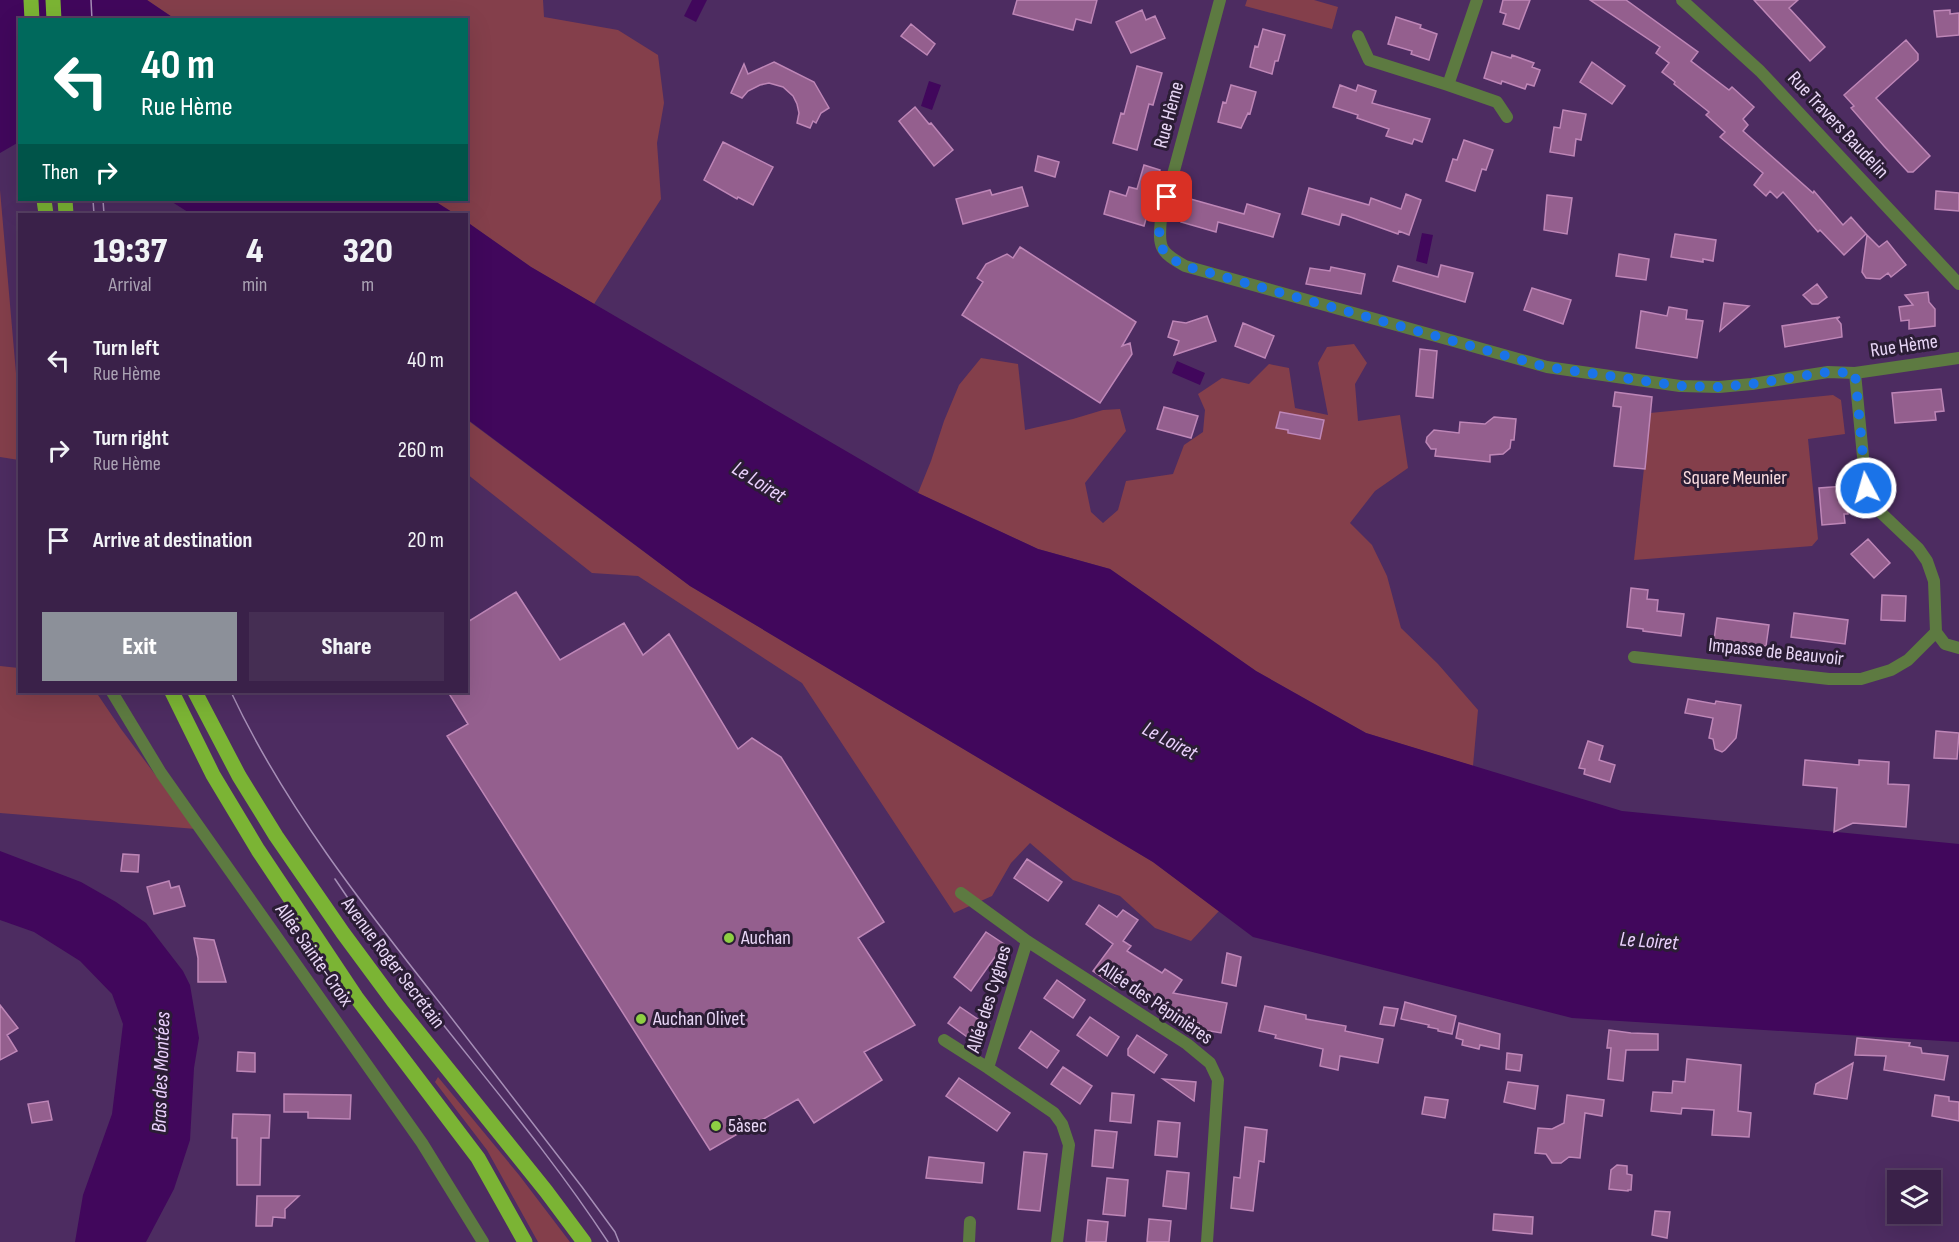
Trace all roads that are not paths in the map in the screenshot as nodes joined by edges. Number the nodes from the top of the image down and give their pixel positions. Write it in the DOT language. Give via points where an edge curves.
graph roads {
  1 [pos="31,0"];
  2 [pos="53,0"];
  3 [pos="1220,0"];
  4 [pos="1477,0"];
  5 [pos="1682,0"];
  6 [pos="32,18"];
  7 [pos="54,18"];
  8 [pos="1358,36"];
  9 [pos="1448,85"];
  10 [pos="1507,117"];
  11 [pos="1959,284"];
  12 [pos="1959,358"];
  13 [pos="1855,373"];
  14 [pos="1935,632"];
  15 [pos="1959,648"];
  16 [pos="1634,657"];
  17 [pos="113,693"];
  18 [pos="172,693"];
  19 [pos="196,693"];
  20 [pos="961,893"];
  21 [pos="1027,941"];
  22 [pos="944,1040"];
  23 [pos="988,1068"];
  24 [pos="970,1222"];
  25 [pos="483,1242"];
  26 [pos="525,1242"];
  27 [pos="584,1242"];
  28 [pos="969,1242"];
  29 [pos="1057,1242"];
  30 [pos="1207,1242"];
  1 -- 6 [label="main road"];
  2 -- 7 [label="main road"];
  3 -- 13 [label="street, Rue Hème" via="1161,219 1159,235 1167,256 1185,266 1546,367 1709,387 1828,372"];
  4 -- 9 [label="street"];
  5 -- 11 [label="street, Rue Travers Baudelin" via="1760,70"];
  8 -- 9 [label="street" via="1369,60"];
  9 -- 10 [label="street" via="1497,102"];
  12 -- 13 [label="street, Rue Hème"];
  13 -- 14 [label="street" via="1866,488 1878,510 1928,561 1934,581"];
  14 -- 15 [label="street" via="1945,644"];
  14 -- 16 [label="street, Impasse de Beauvoir" via="1908,660 1861,679 1828,679"];
  17 -- 25 [label="street, Allée Sainte-Croix" via="161,773 422,1143"];
  18 -- 26 [label="main road" via="213,775 258,850 356,997 478,1158"];
  19 -- 27 [label="main road, Avenue Roger Secrétain" via="239,776 343,933"];
  20 -- 21 [label="street, Allée des Pépinières"];
  21 -- 23 [label="street, Allée des Cygnes"];
  21 -- 30 [label="street, Allée des Pépinières" via="1187,1044 1210,1063 1218,1080"];
  22 -- 23 [label="street, Allée des Cygnes"];
  23 -- 29 [label="street, Allée des Cygnes" via="1054,1113 1062,1124 1069,1145"];
  24 -- 28 [label="street"];
}
